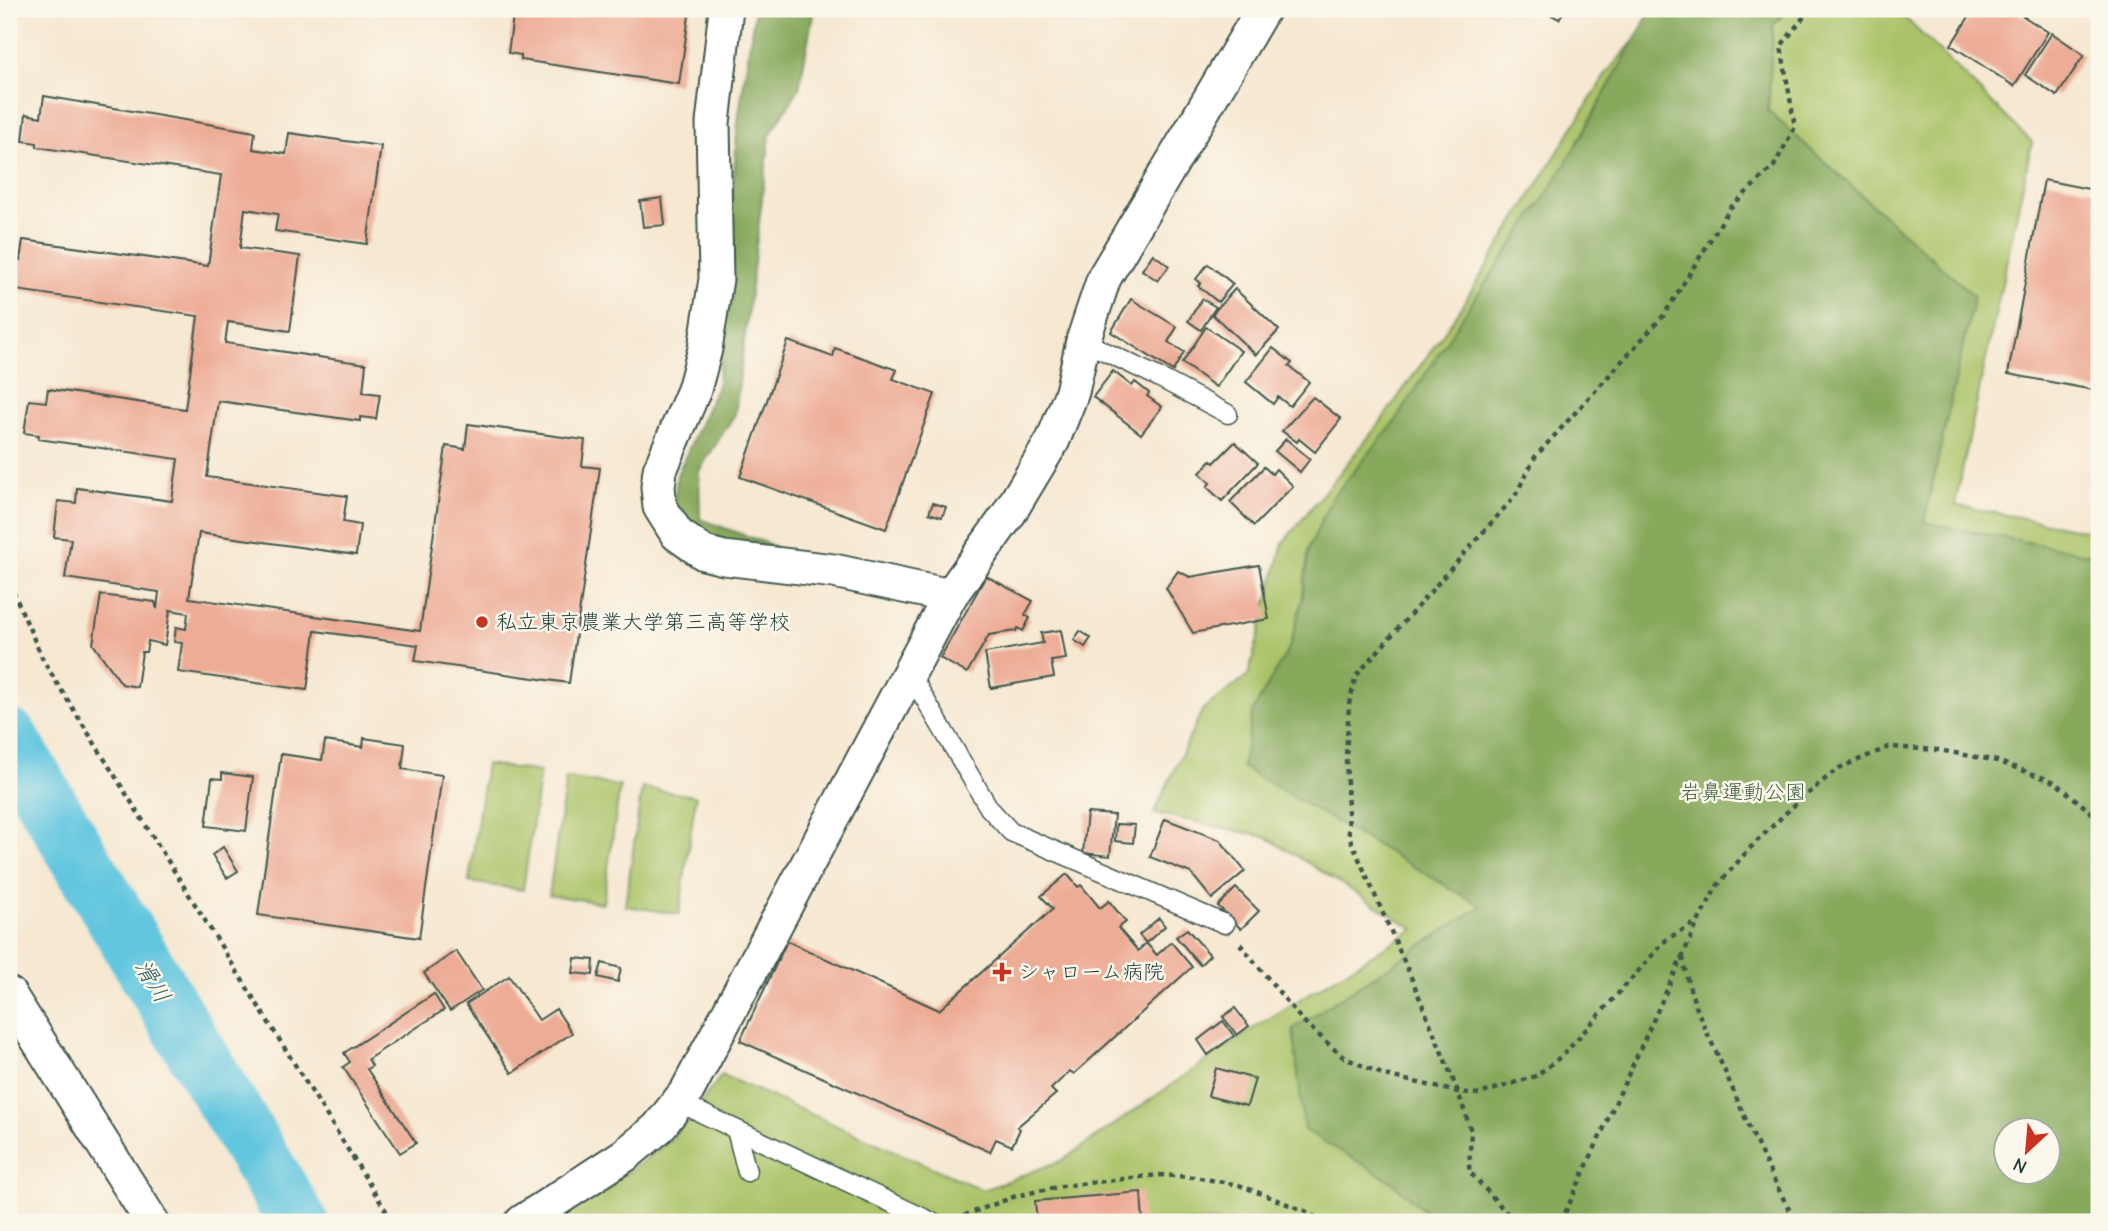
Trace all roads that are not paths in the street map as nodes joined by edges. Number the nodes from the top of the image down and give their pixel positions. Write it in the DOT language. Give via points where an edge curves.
graph roads {
  1 [pos="726,9"];
  2 [pos="1263,9"];
  3 [pos="1083,341"];
  4 [pos="1228,414"];
  5 [pos="950,596"];
  6 [pos="909,672"];
  7 [pos="1225,924"];
  8 [pos="9,994"];
  9 [pos="678,1102"];
  10 [pos="736,1130"];
  11 [pos="747,1172"];
  12 [pos="152,1222"];
  13 [pos="522,1222"];
  14 [pos="932,1222"];
  1 -- 5 [label="street" via="713,123 716,279 694,390 660,470 660,507 677,534 704,554 834,571"];
  2 -- 3 [label="street" via="1104,278"];
  3 -- 4 [label="lane"];
  3 -- 5 [label="street" via="1072,392 1053,440 1008,515"];
  5 -- 6 [label="street"];
  6 -- 7 [label="lane" via="989,808 1011,832"];
  6 -- 9 [label="street"];
  8 -- 12 [label="street"];
  9 -- 10 [label="lane"];
  9 -- 13 [label="street" via="658,1128 625,1155"];
  10 -- 11 [label="lane"];
  10 -- 14 [label="lane"];
}
